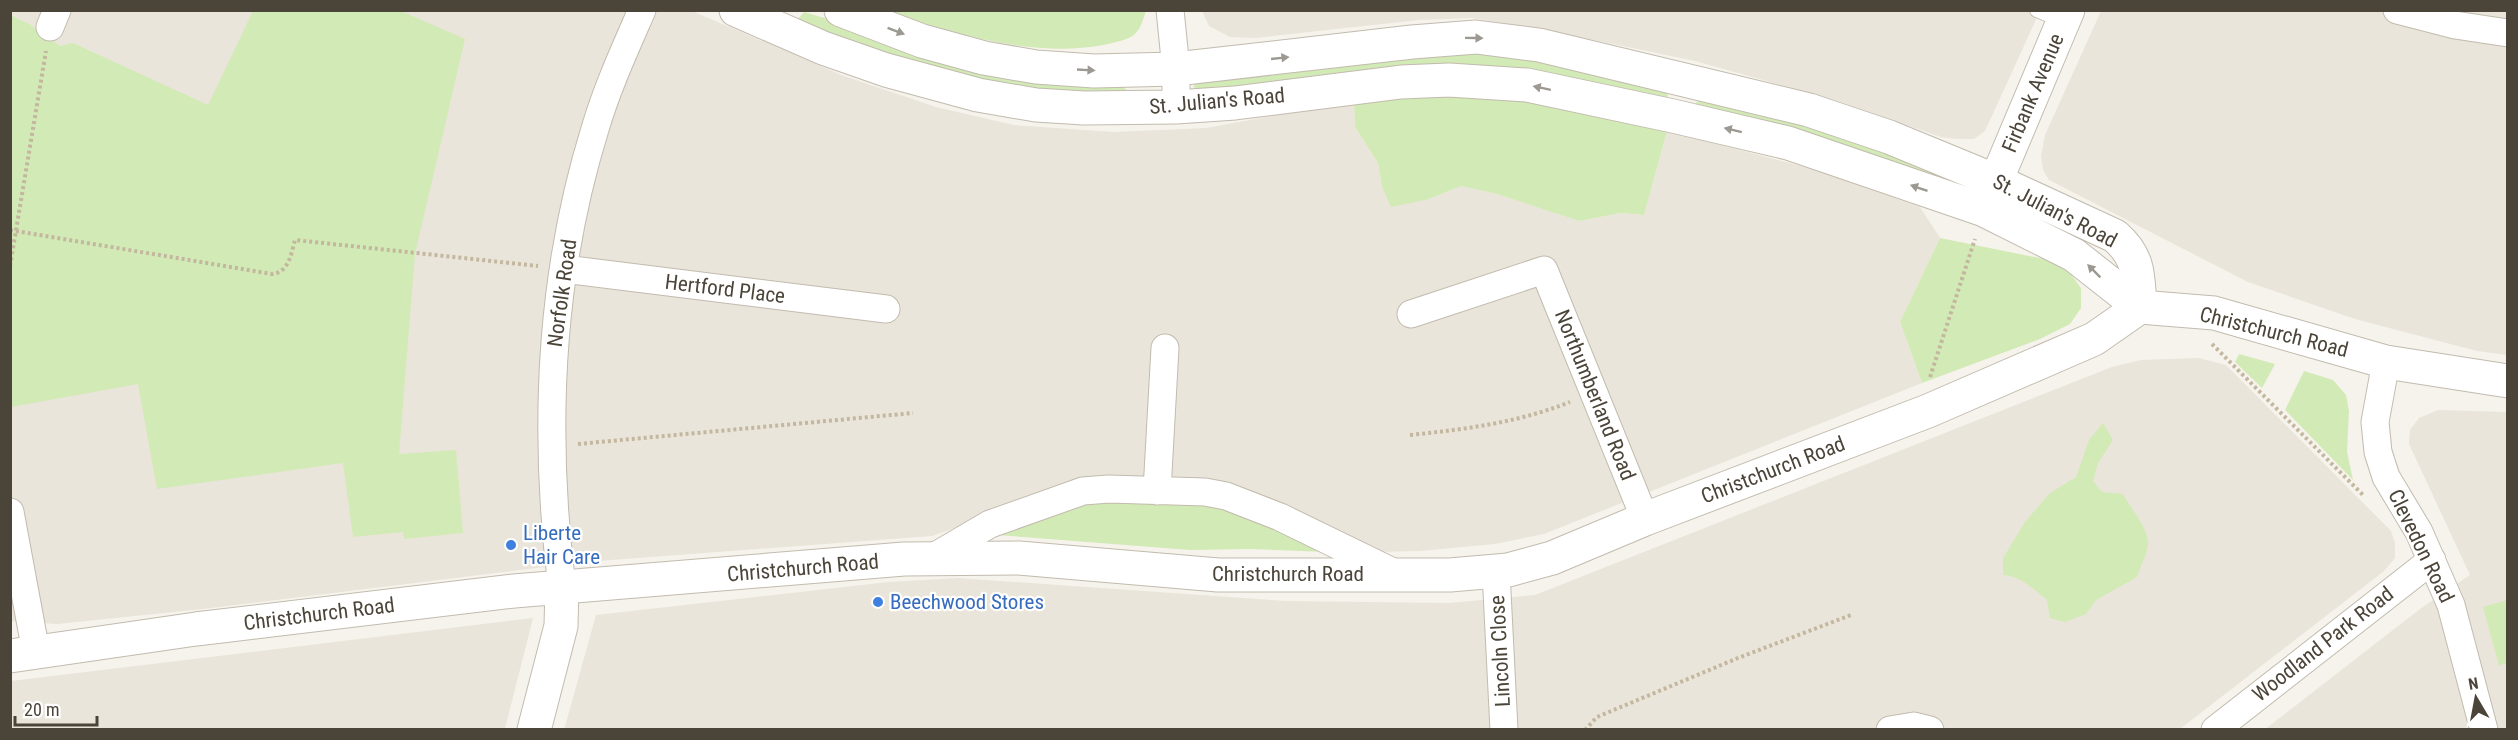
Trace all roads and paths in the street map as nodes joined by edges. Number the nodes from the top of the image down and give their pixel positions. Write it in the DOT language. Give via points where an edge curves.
graph roads {
  1 [pos="642,10"];
  2 [pos="736,10"];
  3 [pos="841,10"];
  4 [pos="1170,10"];
  5 [pos="2397,10"];
  6 [pos="2056,14"];
  7 [pos="772,18"];
  8 [pos="54,19"];
  9 [pos="2508,33"];
  10 [pos="1176,69"];
  11 [pos="1679,79"];
  12 [pos="1176,108"];
  13 [pos="1673,116"];
  14 [pos="1990,195"];
  15 [pos="10,230"];
  16 [pos="16,231"];
  17 [pos="10,266"];
  18 [pos="564,269"];
  19 [pos="2140,307"];
  20 [pos="886,309"];
  21 [pos="1411,314"];
  22 [pos="2211,343"];
  23 [pos="1165,348"];
  24 [pos="2386,362"];
  25 [pos="2508,381"];
  26 [pos="1594,393"];
  27 [pos="1928,411"];
  28 [pos="913,413"];
  29 [pos="1410,435"];
  30 [pos="551,446"];
  31 [pos="1157,490"];
  32 [pos="2371,503"];
  33 [pos="10,512"];
  34 [pos="1645,519"];
  35 [pos="932,558"];
  36 [pos="2432,560"];
  37 [pos="1496,572"];
  38 [pos="1399,575"];
  39 [pos="562,587"];
  40 [pos="1851,615"];
  41 [pos="23,654"];
  42 [pos="534,729"];
  43 [pos="1504,729"];
  44 [pos="1585,729"];
  45 [pos="1890,729"];
  46 [pos="1930,729"];
  47 [pos="2215,729"];
  48 [pos="2484,729"];
  1 -- 18 [label="street, Norfolk Road" via="595,128"];
  2 -- 7 [label="street, St. Julian's Road"];
  3 -- 10 [label="street, St. Julian's Road, one-way" via="922,41 984,58 1036,67"];
  4 -- 10 [label="street"];
  5 -- 9 [label="street"];
  6 -- 14 [label="street, Firbank Avenue"];
  7 -- 12 [label="street, St. Julian's Road" via="823,48 978,95 1036,105"];
  8 -- 16 [label="path"];
  10 -- 11 [label="street, St. Julian's Road, one-way" via="1476,38 1539,45"];
  10 -- 12 [label="street"];
  11 -- 13 [label="street"];
  11 -- 14 [label="street, St. Julian's Road" via="1809,110 1889,137"];
  13 -- 12 [label="street, St. Julian's Road, one-way" via="1527,85 1449,80"];
  14 -- 13 [label="street, St. Julian's Road, one-way"];
  14 -- 19 [label="street, St. Julian's Road"];
  14 -- 27 [label="path" via="1926,388"];
  15 -- 16 [label="path"];
  16 -- 17 [label="path"];
  16 -- 18 [label="path" via="272,274 286,268 295,240"];
  18 -- 20 [label="street, Hertford Place"];
  18 -- 30 [label="street, Norfolk Road" via="553,350"];
  19 -- 24 [label="street, Christchurch Road" via="2230,317"];
  19 -- 27 [label="street, Christchurch Road" via="2094,339"];
  21 -- 26 [label="street, Northumberland Road" via="1544,270"];
  22 -- 32 [label="path"];
  23 -- 31 [label="street"];
  24 -- 25 [label="street, Christchurch Road"];
  24 -- 36 [label="street, Clevedon Road" via="2375,422 2378,452 2386,477"];
  26 -- 29 [label="path" via="1535,416 1480,428"];
  26 -- 34 [label="street, Northumberland Road"];
  27 -- 34 [label="street, Christchurch Road"];
  28 -- 30 [label="path"];
  30 -- 39 [label="street, Norfolk Road"];
  31 -- 35 [label="street" via="1109,489 1071,495 980,528"];
  31 -- 38 [label="street" via="1205,492 1236,500"];
  33 -- 41 [label="street"];
  34 -- 37 [label="street, Christchurch Road" via="1540,562"];
  35 -- 38 [label="street, Christchurch Road" via="1019,558 1218,574"];
  35 -- 39 [label="street, Christchurch Road"];
  36 -- 47 [label="street, Woodland Park Road"];
  36 -- 48 [label="street, Clevedon Road" via="2451,605"];
  37 -- 38 [label="street, Christchurch Road"];
  37 -- 43 [label="street, Lincoln Close"];
  39 -- 41 [label="street, Christchurch Road" via="196,629"];
  39 -- 42 [label="street" via="561,626"];
  40 -- 44 [label="path" via="1597,717"];
  45 -- 46 [label="street"];
}
